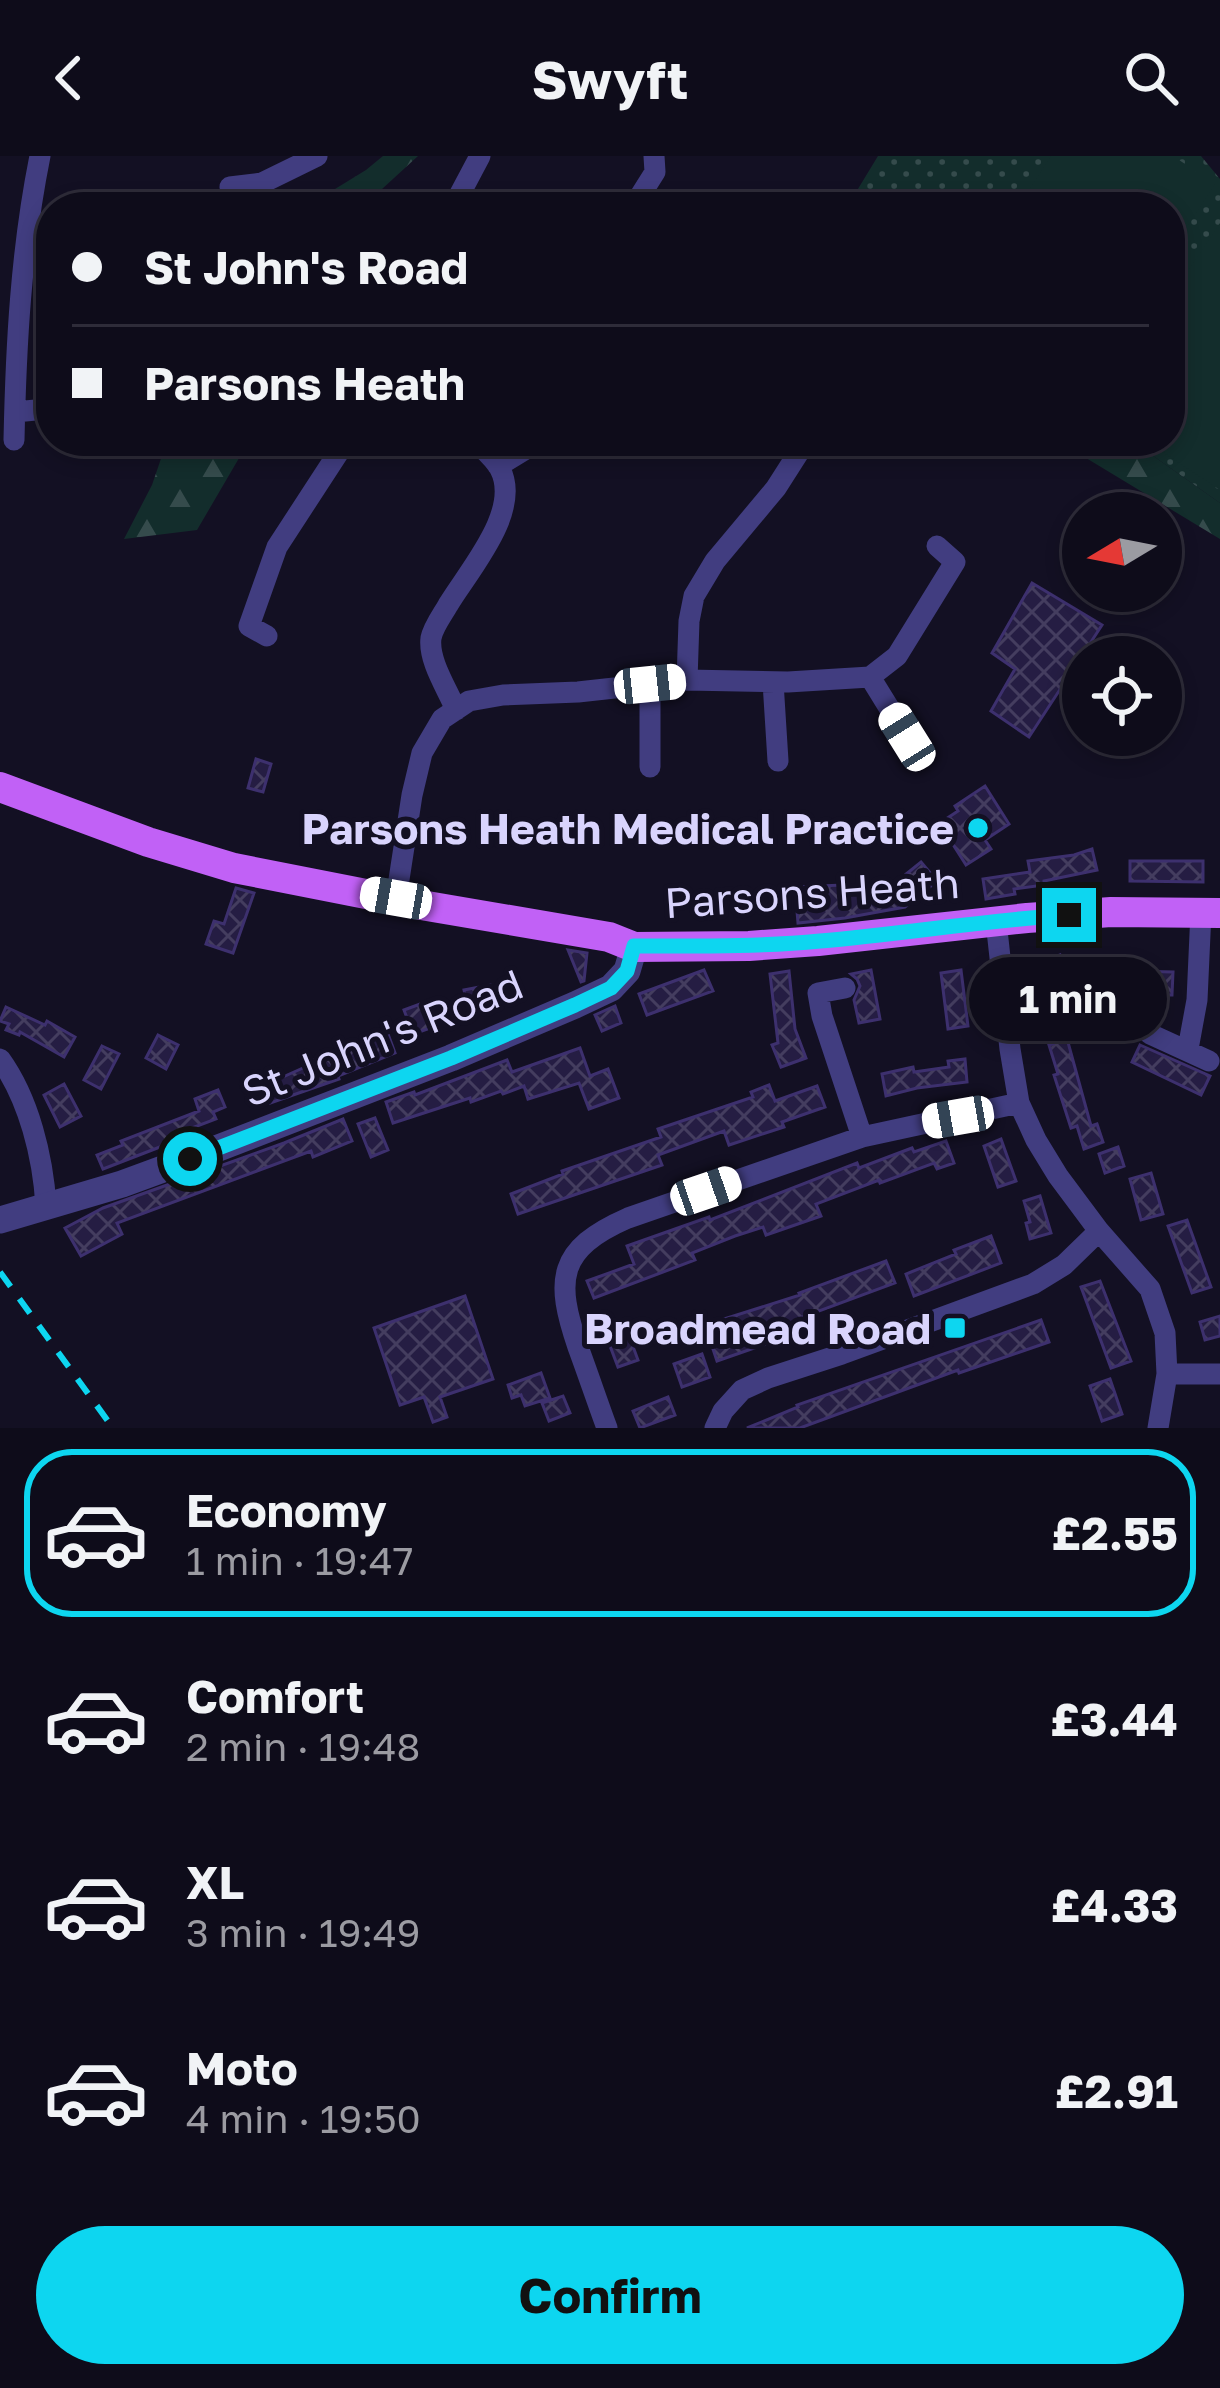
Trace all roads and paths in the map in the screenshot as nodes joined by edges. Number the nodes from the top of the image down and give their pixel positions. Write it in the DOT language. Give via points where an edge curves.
graph roads {
  1 [pos="40,156"];
  2 [pos="316,156"];
  3 [pos="480,156"];
  4 [pos="654,156"];
  5 [pos="230,187"];
  6 [pos="461,192"];
  7 [pos="642,192"];
  8 [pos="36,410"];
  9 [pos="15,412"];
  10 [pos="14,440"];
  11 [pos="336,456"];
  12 [pos="489,456"];
  13 [pos="514,456"];
  14 [pos="796,456"];
  15 [pos="498,466"];
  16 [pos="937,546"];
  17 [pos="267,636"];
  18 [pos="870,677"];
  19 [pos="687,680"];
  20 [pos="773,682"];
  21 [pos="650,684"];
  22 [pos="456,710"];
  23 [pos="907,737"];
  24 [pos="778,761"];
  25 [pos="650,767"];
  26 [pos="0,788"];
  27 [pos="396,898"];
  28 [pos="1211,912"];
  29 [pos="996,921"];
  30 [pos="634,946"];
  31 [pos="845,988"];
  32 [pos="1150,1034"];
  33 [pos="1188,1049"];
  34 [pos="0,1059"];
  35 [pos="1209,1060"];
  36 [pos="1019,1103"];
  37 [pos="862,1137"];
  38 [pos="22,1214"];
  39 [pos="1100,1232"];
  40 [pos="1167,1373"];
  41 [pos="1220,1374"];
  42 [pos="607,1428"];
  43 [pos="715,1428"];
  44 [pos="1158,1428"];
  1 -- 9 [label="street" via="15,342"];
  2 -- 5 [label="street" via="262,183"];
  3 -- 6 [label="street"];
  4 -- 7 [label="street"];
  8 -- 9 [label="street"];
  9 -- 10 [label="street"];
  11 -- 17 [label="street" via="277,547 249,626"];
  12 -- 15 [label="street"];
  13 -- 15 [label="street"];
  14 -- 19 [label="street" via="694,596"];
  15 -- 22 [label="street" via="502,517 431,639"];
  16 -- 18 [label="street" via="959,554 897,656"];
  18 -- 20 [label="street"];
  18 -- 23 [label="street"];
  19 -- 20 [label="street"];
  19 -- 21 [label="street"];
  20 -- 24 [label="street"];
  21 -- 22 [label="street" via="503,695"];
  21 -- 25 [label="street"];
  22 -- 27 [label="street" via="422,753"];
  26 -- 27 [label="main road, Parsons Heath" via="234,868"];
  27 -- 30 [label="main road, Parsons Heath"];
  28 -- 29 [label="main road, Parsons Heath"];
  28 -- 33 [label="street"];
  29 -- 30 [label="main road, Parsons Heath" via="749,946"];
  29 -- 36 [label="street"];
  30 -- 38 [label="street, St John's Road" via="611,988 575,1005 190,1159"];
  31 -- 37 [label="street" via="818,993"];
  32 -- 33 [label="street"];
  33 -- 35 [label="street"];
  34 -- 38 [label="street" via="27,1076 36,1149"];
  36 -- 37 [label="street"];
  36 -- 39 [label="street"];
  37 -- 42 [label="street" via="628,1218 583,1244 562,1288"];
  39 -- 40 [label="street" via="1150,1289"];
  39 -- 43 [label="street" via="1034,1284 742,1390"];
  40 -- 41 [label="street"];
  40 -- 44 [label="street"];
}
